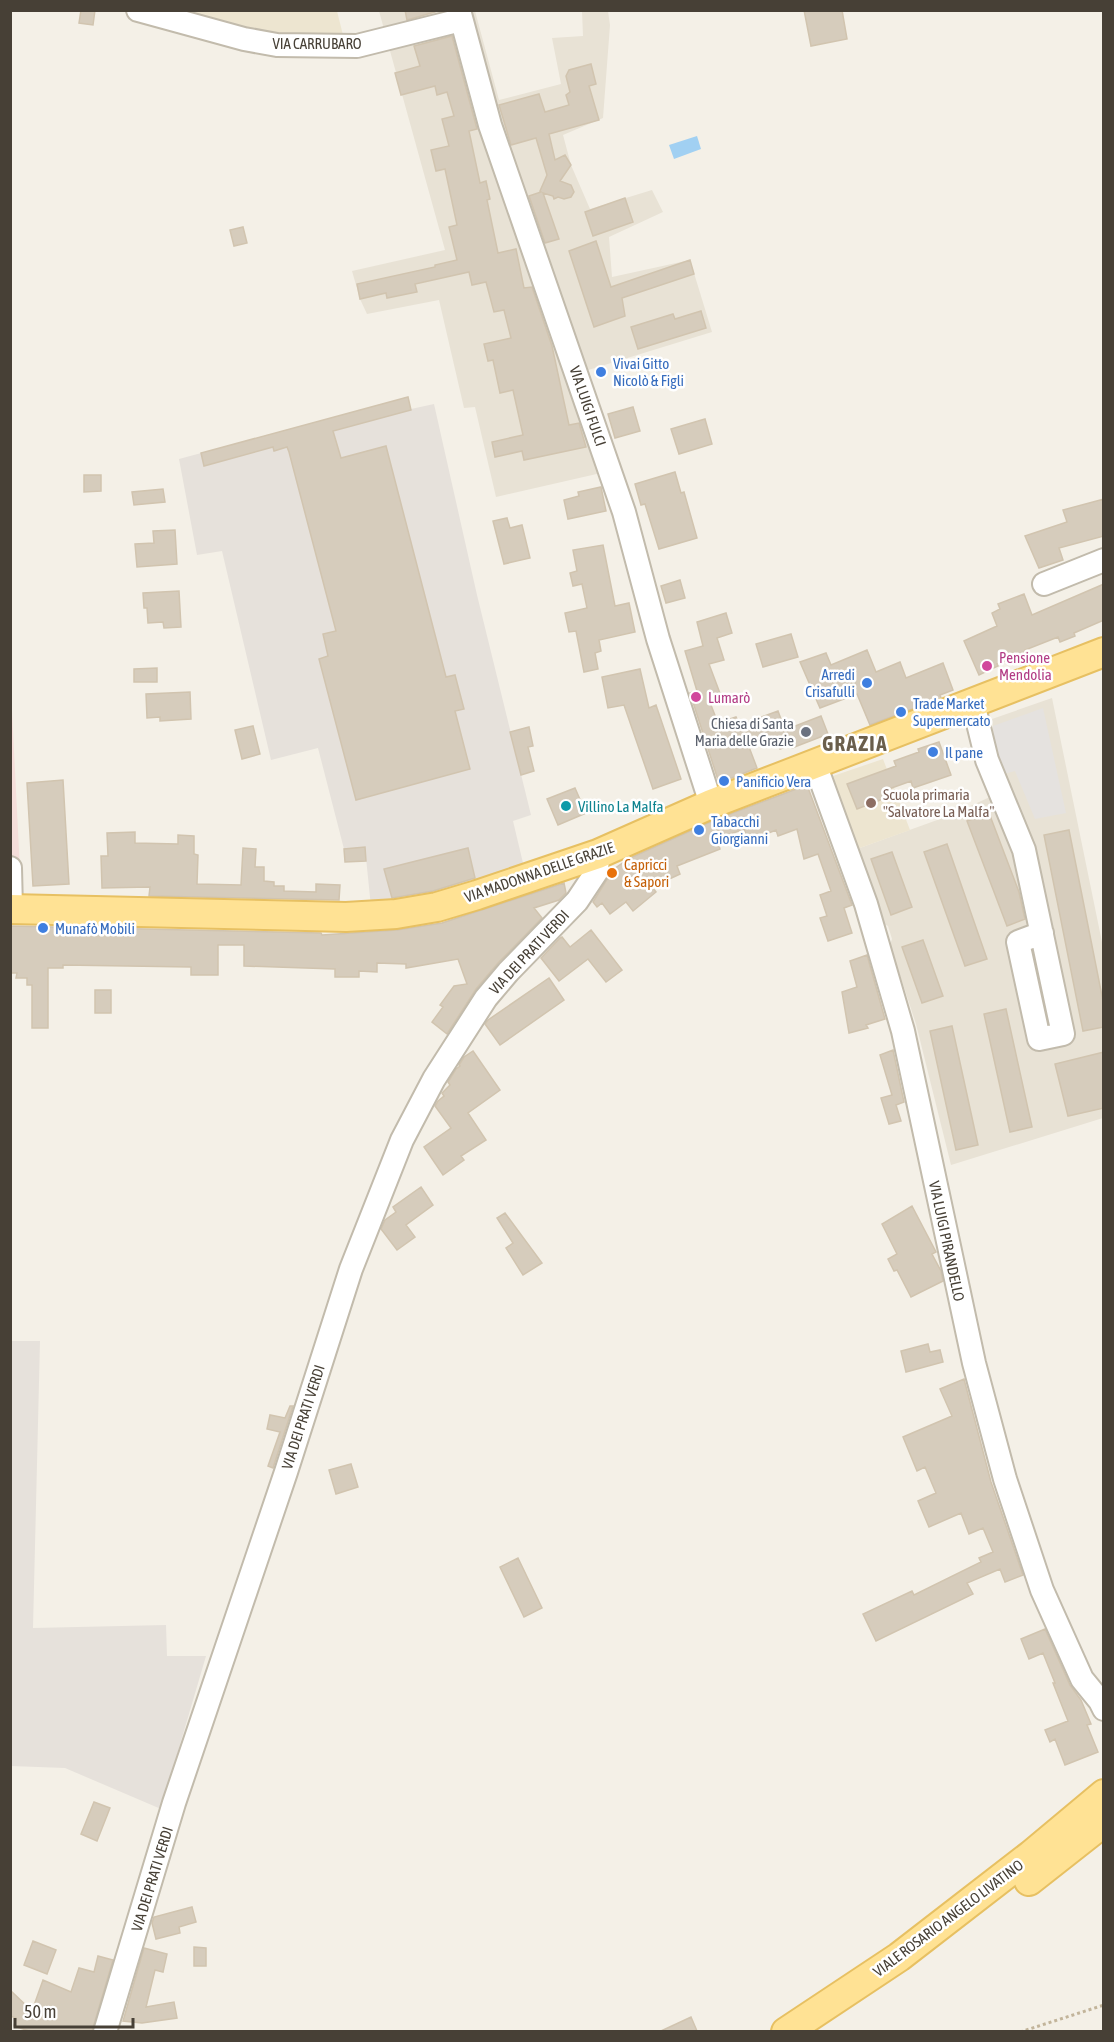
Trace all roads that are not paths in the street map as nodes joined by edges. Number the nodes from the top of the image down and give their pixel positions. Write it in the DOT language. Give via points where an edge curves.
graph roads {
  1 [pos="138,10"];
  2 [pos="460,15"];
  3 [pos="1104,560"];
  4 [pos="1044,584"];
  5 [pos="1104,652"];
  6 [pos="973,703"];
  7 [pos="815,764"];
  8 [pos="711,804"];
  9 [pos="598,854"];
  10 [pos="10,868"];
  11 [pos="11,909"];
  12 [pos="1042,933"];
  13 [pos="1104,1709"];
  14 [pos="1103,1804"];
  15 [pos="105,2031"];
  16 [pos="786,2031"];
  17 [pos="821,2031"];
  1 -- 2 [label="street, VIA CARRUBARO" via="277,45 357,46"];
  2 -- 8 [label="street, VIA LUIGI FULCI" via="490,124 624,512 658,639"];
  3 -- 4 [label="street"];
  5 -- 6 [label="main road, VIA MADONNA DELLE GRAZIE"];
  6 -- 7 [label="main road, VIA MADONNA DELLE GRAZIE"];
  6 -- 12 [label="street" via="987,760 1024,850"];
  7 -- 8 [label="main road, VIA MADONNA DELLE GRAZIE"];
  7 -- 13 [label="street, VIA LUIGI PIRANDELLO" via="866,904 903,1031 974,1363 1005,1479 1042,1590 1082,1679"];
  8 -- 9 [label="main road, VIA MADONNA DELLE GRAZIE"];
  9 -- 11 [label="main road, VIA MADONNA DELLE GRAZIE" via="437,907 396,914 334,917"];
  9 -- 15 [label="street, VIA DEI PRATI VERDI" via="597,871 577,901 486,998 434,1079 402,1140 351,1269 174,1803"];
  10 -- 11 [label="street"];
  14 -- 16 [label="main road, VIALE ROSARIO ANGELO LIVATINO" via="899,1958"];
  14 -- 17 [label="main road, VIALE ROSARIO ANGELO LIVATINO" via="912,1972"];
}
